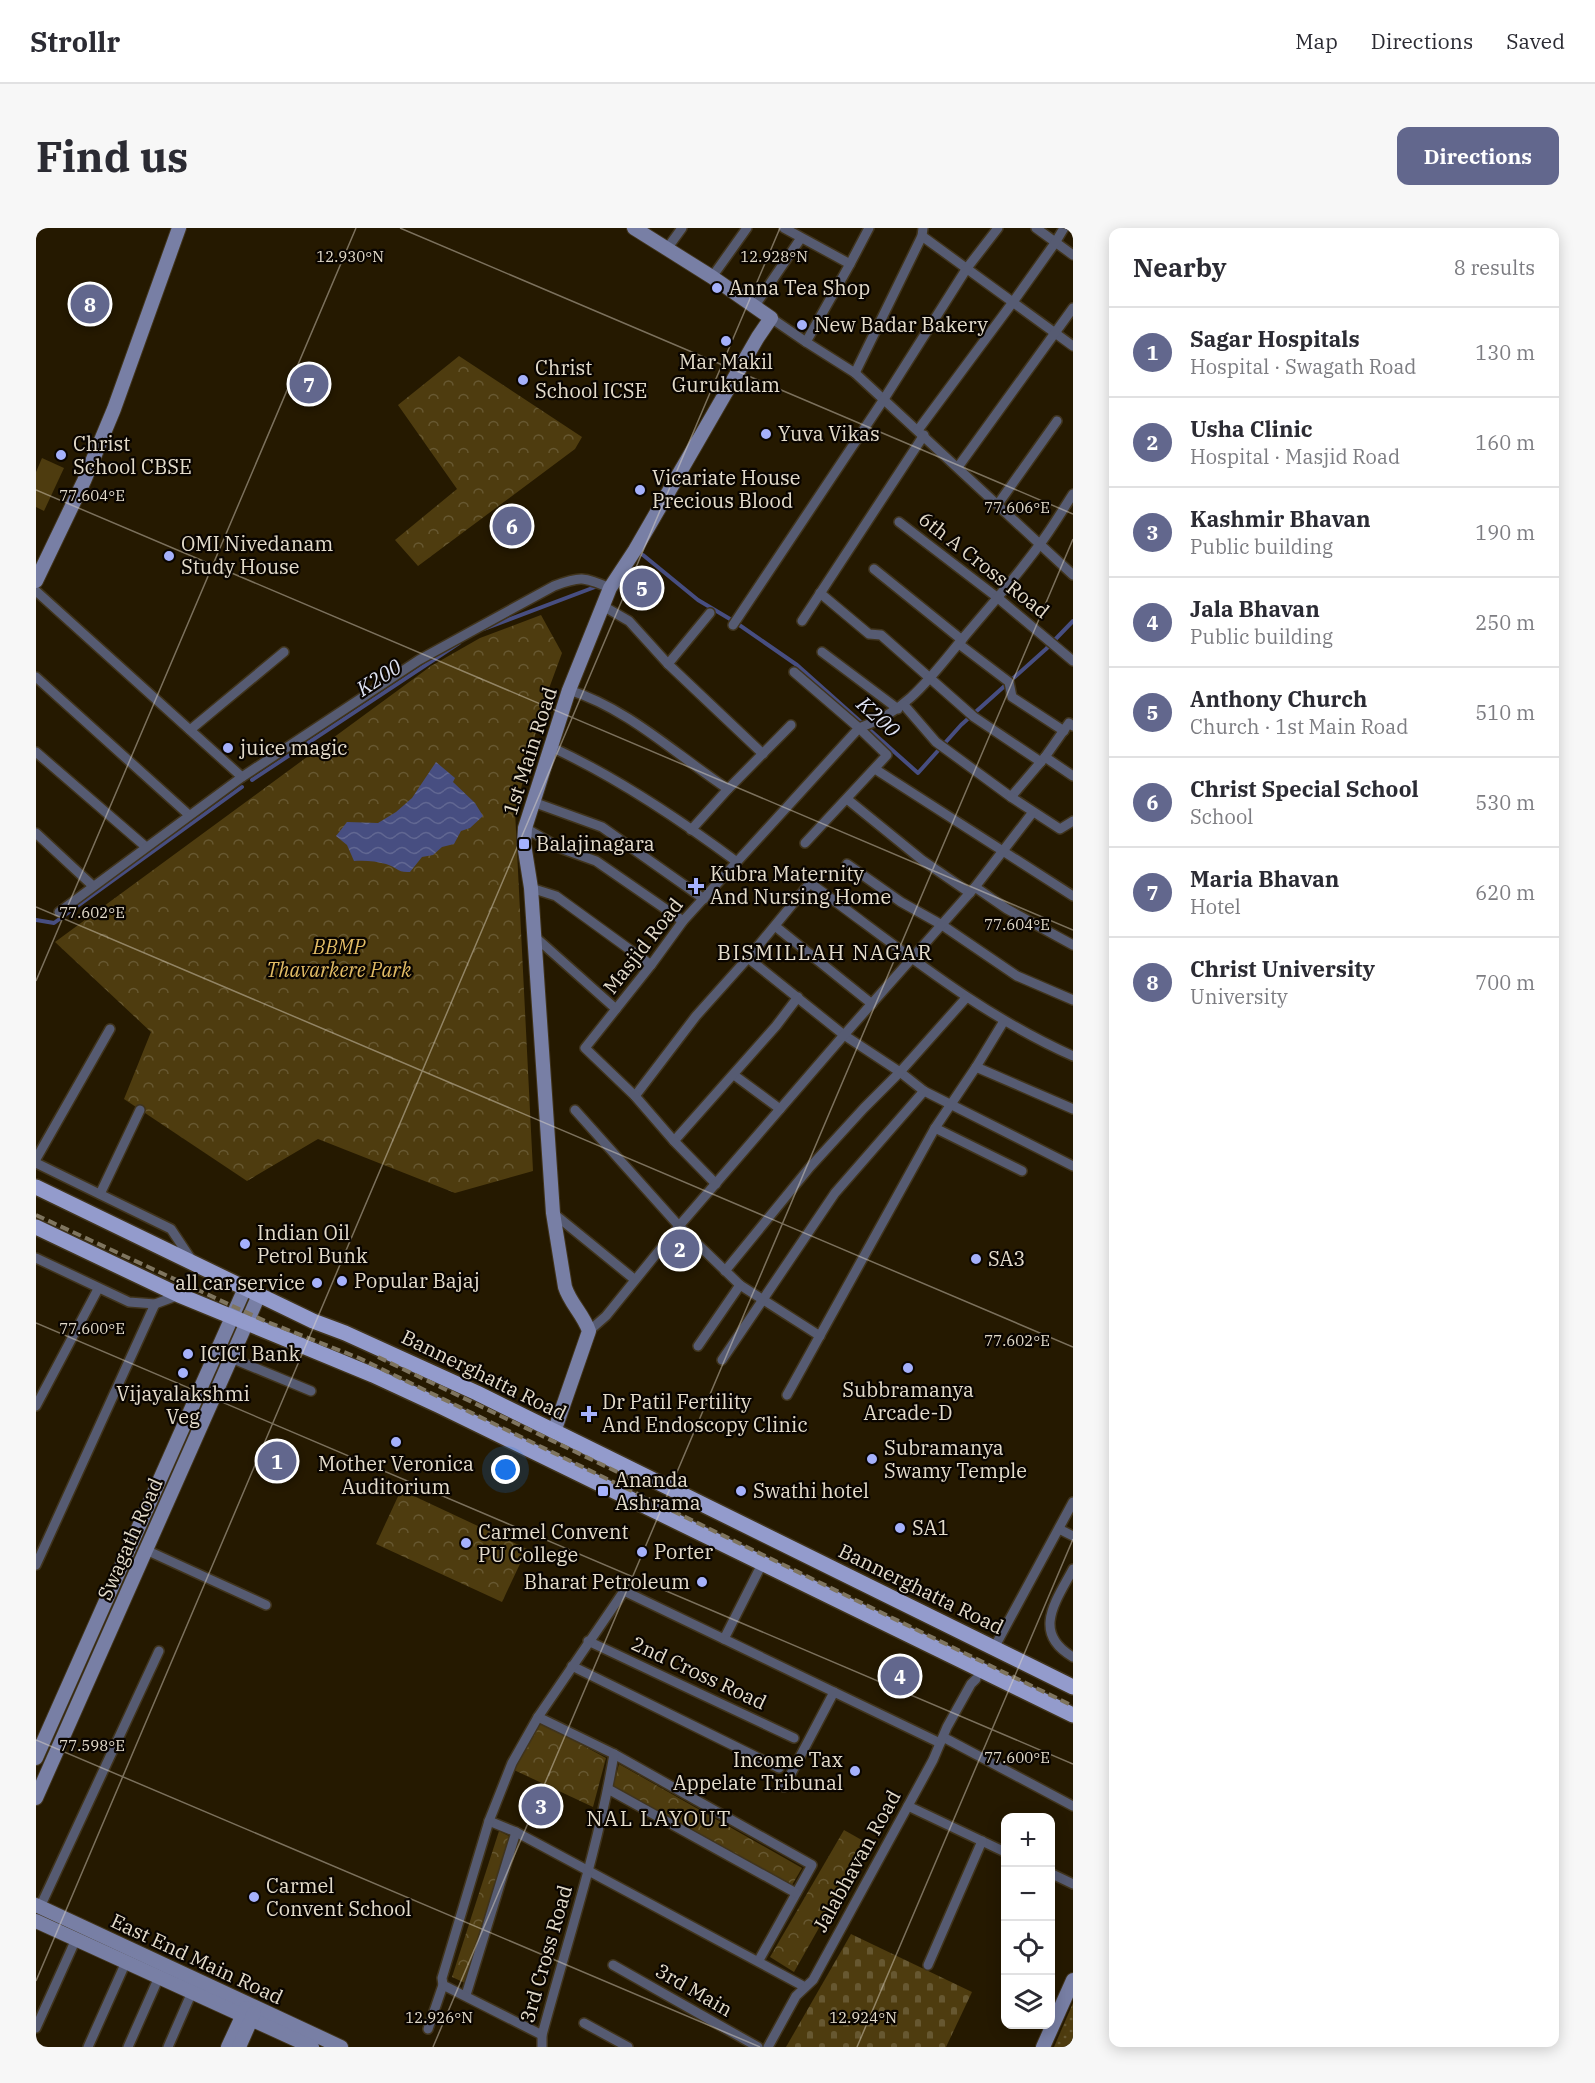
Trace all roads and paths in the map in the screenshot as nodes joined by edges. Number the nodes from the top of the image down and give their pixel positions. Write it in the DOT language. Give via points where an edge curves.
graph roads {
  1 [pos="179,228"];
  2 [pos="634,228"];
  3 [pos="682,228"];
  4 [pos="747,228"];
  5 [pos="784,228"];
  6 [pos="869,228"];
  7 [pos="998,228"];
  8 [pos="1036,228"];
  9 [pos="1064,228"];
  10 [pos="923,232"];
  11 [pos="801,238"];
  12 [pos="1055,243"];
  13 [pos="666,249"];
  14 [pos="1073,255"];
  15 [pos="850,264"];
  16 [pos="967,268"];
  17 [pos="712,277"];
  18 [pos="1013,303"];
  19 [pos="754,307"];
  20 [pos="1073,308"];
  21 [pos="771,318"];
  22 [pos="1055,332"];
  23 [pos="806,342"];
  24 [pos="1073,346"];
  25 [pos="855,373"];
  26 [pos="884,399"];
  27 [pos="1057,422"];
  28 [pos="921,432"];
  29 [pos="958,467"];
  30 [pos="1073,495"];
  31 [pos="998,504"];
  32 [pos="899,522"];
  33 [pos="1041,544"];
  34 [pos="874,569"];
  35 [pos="1073,575"];
  36 [pos="36,581"];
  37 [pos="610,588"];
  38 [pos="36,591"];
  39 [pos="820,593"];
  40 [pos="998,598"];
  41 [pos="603,606"];
  42 [pos="710,613"];
  43 [pos="802,621"];
  44 [pos="734,625"];
  45 [pos="960,642"];
  46 [pos="284,652"];
  47 [pos="822,652"];
  48 [pos="1073,661"];
  49 [pos="668,664"];
  50 [pos="794,672"];
  51 [pos="36,677"];
  52 [pos="930,680"];
  53 [pos="569,690"];
  54 [pos="901,707"];
  55 [pos="791,725"];
  56 [pos="859,728"];
  57 [pos="1069,728"];
  58 [pos="190,730"];
  59 [pos="551,747"];
  60 [pos="36,752"];
  61 [pos="763,754"];
  62 [pos="1043,760"];
  63 [pos="875,769"];
  64 [pos="1073,776"];
  65 [pos="242,777"];
  66 [pos="728,789"];
  67 [pos="1011,797"];
  68 [pos="847,799"];
  69 [pos="534,802"];
  70 [pos="1033,812"];
  71 [pos="189,815"];
  72 [pos="1073,821"];
  73 [pos="525,828"];
  74 [pos="691,830"];
  75 [pos="36,833"];
  76 [pos="805,843"];
  77 [pos="146,847"];
  78 [pos="1004,852"];
  79 [pos="737,862"];
  80 [pos="847,864"];
  81 [pos="93,886"];
  82 [pos="531,888"];
  83 [pos="972,890"];
  84 [pos="1073,896"];
  85 [pos="704,899"];
  86 [pos="59,912"];
  87 [pos="683,921"];
  88 [pos="942,925"];
  89 [pos="775,926"];
  90 [pos="534,936"];
  91 [pos="1073,945"];
  92 [pos="748,958"];
  93 [pos="911,960"];
  94 [pos="651,965"];
  95 [pos="798,997"];
  96 [pos="966,998"];
  97 [pos="1073,1000"];
  98 [pos="872,1004"];
  99 [pos="616,1009"];
  100 [pos="1004,1021"];
  101 [pos="110,1029"];
  102 [pos="844,1035"];
  103 [pos="1073,1056"];
  104 [pos="976,1067"];
  105 [pos="900,1072"];
  106 [pos="734,1075"];
  107 [pos="924,1091"];
  108 [pos="635,1096"];
  109 [pos="951,1105"];
  110 [pos="780,1109"];
  111 [pos="1073,1109"];
  112 [pos="141,1110"];
  113 [pos="575,1110"];
  114 [pos="936,1128"];
  115 [pos="674,1141"];
  116 [pos="36,1161"];
  117 [pos="1073,1166"];
  118 [pos="1022,1171"];
  119 [pos="716,1184"];
  120 [pos="36,1187"];
  121 [pos="100,1194"];
  122 [pos="553,1213"];
  123 [pos="679,1226"];
  124 [pos="36,1227"];
  125 [pos="36,1258"];
  126 [pos="194,1263"];
  127 [pos="725,1271"];
  128 [pos="634,1279"];
  129 [pos="740,1285"];
  130 [pos="98,1289"];
  131 [pos="252,1292"];
  132 [pos="179,1295"];
  133 [pos="762,1300"];
  134 [pos="155,1304"];
  135 [pos="232,1316"];
  136 [pos="247,1323"];
  137 [pos="589,1331"];
  138 [pos="820,1335"];
  139 [pos="698,1346"];
  140 [pos="231,1358"];
  141 [pos="722,1360"];
  142 [pos="311,1391"];
  143 [pos="788,1395"];
  144 [pos="195,1400"];
  145 [pos="36,1406"];
  146 [pos="210,1406"];
  147 [pos="554,1432"];
  148 [pos="542,1455"];
  149 [pos="1073,1502"];
  150 [pos="1059,1529"];
  151 [pos="1073,1536"];
  152 [pos="146,1550"];
  153 [pos="762,1564"];
  154 [pos="36,1565"];
  155 [pos="1073,1569"];
  156 [pos="266,1605"];
  157 [pos="724,1639"];
  158 [pos="588,1641"];
  159 [pos="994,1648"];
  160 [pos="159,1651"];
  161 [pos="1073,1657"];
  162 [pos="572,1666"];
  163 [pos="978,1675"];
  164 [pos="1073,1687"];
  165 [pos="834,1692"];
  166 [pos="1073,1715"];
  167 [pos="538,1717"];
  168 [pos="794,1738"];
  169 [pos="942,1740"];
  170 [pos="614,1754"];
  171 [pos="36,1758"];
  172 [pos="779,1768"];
  173 [pos="784,1787"];
  174 [pos="608,1789"];
  175 [pos="36,1798"];
  176 [pos="908,1806"];
  177 [pos="1073,1806"];
  178 [pos="489,1821"];
  179 [pos="516,1832"];
  180 [pos="982,1841"];
  181 [pos="1001,1850"];
  182 [pos="588,1872"];
  183 [pos="1055,1875"];
  184 [pos="1073,1884"];
  185 [pos="796,1893"];
  186 [pos="37,1911"];
  187 [pos="76,1939"];
  188 [pos="759,1960"];
  189 [pos="126,1962"];
  190 [pos="613,1965"];
  191 [pos="928,1965"];
  192 [pos="159,1977"];
  193 [pos="1073,1980"];
  194 [pos="443,1985"];
  195 [pos="806,1987"];
  196 [pos="192,1992"];
  197 [pos="466,1995"];
  198 [pos="249,2012"];
  199 [pos="584,2023"];
  200 [pos="36,2028"];
  201 [pos="428,2029"];
  202 [pos="542,2035"];
  203 [pos="88,2047"];
  204 [pos="129,2047"];
  205 [pos="168,2047"];
  206 [pos="228,2047"];
  207 [pos="239,2047"];
  208 [pos="312,2047"];
  209 [pos="341,2047"];
  210 [pos="542,2047"];
  211 [pos="628,2047"];
  212 [pos="758,2047"];
  213 [pos="770,2047"];
  214 [pos="1043,2047"];
  1 -- 36 [label="street" via="114,409"];
  2 -- 13 [label="street"];
  3 -- 13 [label="street"];
  4 -- 17 [label="street"];
  5 -- 11 [label="street"];
  6 -- 15 [label="street"];
  7 -- 16 [label="street"];
  8 -- 12 [label="street"];
  9 -- 12 [label="street"];
  10 -- 16 [label="street"];
  10 -- 25 [label="street"];
  11 -- 15 [label="street"];
  11 -- 19 [label="street"];
  12 -- 14 [label="street"];
  12 -- 18 [label="street"];
  13 -- 17 [label="street"];
  15 -- 23 [label="street"];
  16 -- 18 [label="street"];
  16 -- 26 [label="street"];
  17 -- 19 [label="street"];
  18 -- 22 [label="street"];
  18 -- 28 [label="street"];
  19 -- 21 [label="street"];
  20 -- 22 [label="street"];
  21 -- 23 [label="street"];
  21 -- 37 [label="street, 1st Main Road"];
  22 -- 24 [label="street"];
  22 -- 29 [label="street"];
  23 -- 25 [label="street"];
  25 -- 26 [label="street"];
  26 -- 28 [label="street"];
  26 -- 44 [label="street"];
  27 -- 31 [label="street"];
  28 -- 29 [label="street"];
  28 -- 39 [label="street"];
  29 -- 31 [label="street"];
  30 -- 33 [label="street"];
  31 -- 33 [label="street"];
  32 -- 40 [label="street, 6th A Cross Road"];
  33 -- 35 [label="street"];
  33 -- 40 [label="street"];
  34 -- 45 [label="street"];
  37 -- 41 [label="street, 1st Main Road"];
  37 -- 65 [label="street" via="585,578 554,586 419,660"];
  38 -- 58 [label="street"];
  39 -- 43 [label="street"];
  39 -- 52 [label="street" via="869,634 881,635"];
  40 -- 45 [label="street"];
  40 -- 48 [label="street, 6th A Cross Road"];
  41 -- 49 [label="street" via="629,621"];
  41 -- 53 [label="street, 1st Main Road"];
  42 -- 49 [label="street"];
  45 -- 52 [label="street"];
  45 -- 57 [label="street" via="1009,682 1012,697"];
  46 -- 58 [label="street"];
  47 -- 54 [label="street"];
  49 -- 61 [label="street"];
  50 -- 56 [label="street"];
  51 -- 71 [label="street"];
  52 -- 54 [label="street"];
  52 -- 62 [label="street" via="974,717"];
  53 -- 59 [label="street, 1st Main Road"];
  53 -- 66 [label="street" via="620,714"];
  54 -- 56 [label="street"];
  54 -- 67 [label="street" via="936,742"];
  55 -- 61 [label="street"];
  56 -- 63 [label="street" via="887,755"];
  56 -- 79 [label="street, Masjid Road"];
  57 -- 62 [label="street"];
  58 -- 65 [label="street"];
  59 -- 69 [label="street, 1st Main Road"];
  59 -- 74 [label="street" via="580,760"];
  60 -- 77 [label="street"];
  61 -- 66 [label="street"];
  62 -- 64 [label="street"];
  62 -- 67 [label="street"];
  63 -- 68 [label="street"];
  63 -- 78 [label="street"];
  65 -- 71 [label="street"];
  66 -- 74 [label="street"];
  67 -- 70 [label="street"];
  68 -- 76 [label="street"];
  68 -- 83 [label="street" via="922,860"];
  69 -- 73 [label="street, 1st Main Road"];
  69 -- 85 [label="street" via="602,827"];
  70 -- 72 [label="street" via="1060,829"];
  70 -- 78 [label="street"];
  71 -- 77 [label="street"];
  73 -- 82 [label="street, 1st Main Road"];
  73 -- 87 [label="street" via="560,848 596,861"];
  74 -- 79 [label="street"];
  75 -- 81 [label="street"];
  77 -- 81 [label="street"];
  78 -- 83 [label="street"];
  78 -- 84 [label="street"];
  79 -- 85 [label="street, Masjid Road"];
  80 -- 88 [label="street"];
  81 -- 86 [label="street"];
  82 -- 90 [label="street, 1st Main Road"];
  82 -- 94 [label="street" via="556,896"];
  83 -- 88 [label="street"];
  83 -- 91 [label="street"];
  85 -- 87 [label="street, Masjid Road"];
  87 -- 94 [label="street, Masjid Road"];
  88 -- 93 [label="street"];
  88 -- 97 [label="street" via="1021,979"];
  89 -- 92 [label="street"];
  89 -- 93 [label="street" via="810,883"];
  89 -- 98 [label="street"];
  90 -- 99 [label="street"];
  90 -- 122 [label="street, 1st Main Road"];
  92 -- 95 [label="street"];
  92 -- 108 [label="street" via="696,1016"];
  93 -- 96 [label="street"];
  93 -- 98 [label="street"];
  94 -- 99 [label="street, Masjid Road"];
  95 -- 102 [label="street"];
  95 -- 106 [label="street"];
  96 -- 100 [label="street"];
  96 -- 105 [label="street"];
  98 -- 102 [label="street"];
  99 -- 108 [label="street, Masjid Road" via="585,1048"];
  100 -- 103 [label="street"];
  100 -- 104 [label="street"];
  101 -- 116 [label="street"];
  102 -- 105 [label="street"];
  102 -- 110 [label="street"];
  104 -- 109 [label="street"];
  104 -- 111 [label="street"];
  105 -- 107 [label="street"];
  105 -- 127 [label="street" via="810,1167"];
  106 -- 110 [label="street"];
  106 -- 115 [label="street"];
  107 -- 109 [label="street"];
  107 -- 133 [label="street" via="835,1193"];
  108 -- 115 [label="street, Masjid Road"];
  109 -- 114 [label="street"];
  109 -- 117 [label="street"];
  110 -- 119 [label="street"];
  112 -- 121 [label="street"];
  113 -- 123 [label="street"];
  114 -- 118 [label="street"];
  114 -- 138 [label="street"];
  115 -- 119 [label="street, Masjid Road"];
  116 -- 121 [label="street"];
  119 -- 123 [label="street"];
  120 -- 126 [label="main road, Bannerghatta Road"];
  121 -- 126 [label="street" via="171,1229"];
  122 -- 128 [label="street"];
  122 -- 137 [label="street, 1st Main Road" via="564,1287"];
  123 -- 127 [label="street"];
  123 -- 128 [label="street"];
  124 -- 132 [label="main road"];
  125 -- 130 [label="street"];
  126 -- 131 [label="main road, Bannerghatta Road"];
  127 -- 129 [label="street"];
  128 -- 137 [label="street" via="606,1316"];
  129 -- 133 [label="street"];
  129 -- 139 [label="street"];
  130 -- 134 [label="street" via="129,1302"];
  130 -- 145 [label="street"];
  131 -- 135 [label="street, Swagath Road"];
  131 -- 136 [label="street, Swagath Road"];
  131 -- 147 [label="main road, Bannerghatta Road"];
  132 -- 134 [label="street"];
  132 -- 135 [label="main road"];
  133 -- 138 [label="street"];
  133 -- 141 [label="street"];
  134 -- 154 [label="street"];
  135 -- 136 [label="main road"];
  135 -- 144 [label="street, Swagath Road"];
  136 -- 140 [label="street, Swagath Road"];
  136 -- 148 [label="main road" via="373,1375"];
  137 -- 147 [label="street"];
  138 -- 143 [label="street"];
  140 -- 142 [label="street"];
  140 -- 146 [label="street, Swagath Road"];
  144 -- 146 [label="street"];
  144 -- 171 [label="street, Swagath Road"];
  146 -- 152 [label="street, Swagath Road"];
  147 -- 148 [label="main road"];
  147 -- 159 [label="main road, Bannerghatta Road"];
  148 -- 153 [label="main road"];
  149 -- 150 [label="street"];
  150 -- 151 [label="street"];
  150 -- 159 [label="street"];
  152 -- 156 [label="street"];
  152 -- 175 [label="street, Swagath Road"];
  153 -- 157 [label="street"];
  153 -- 163 [label="main road"];
  155 -- 161 [label="street" via="1049,1624 1060,1650"];
  157 -- 158 [label="street" via="624,1591"];
  157 -- 165 [label="street"];
  158 -- 162 [label="street"];
  158 -- 168 [label="street, 2nd Cross Road"];
  159 -- 164 [label="main road, Bannerghatta Road"];
  160 -- 186 [label="street"];
  162 -- 167 [label="street"];
  162 -- 172 [label="street"];
  163 -- 166 [label="main road"];
  163 -- 169 [label="street, Jalabhavan Road"];
  165 -- 169 [label="street"];
  165 -- 173 [label="street"];
  167 -- 170 [label="street"];
  167 -- 178 [label="street" via="512,1764"];
  169 -- 176 [label="street, Jalabhavan Road"];
  169 -- 177 [label="street"];
  169 -- 195 [label="street, Jalabhavan Road"];
  170 -- 174 [label="street, 3rd Cross Road"];
  170 -- 185 [label="street" via="812,1865"];
  174 -- 182 [label="street, 3rd Cross Road"];
  174 -- 185 [label="street"];
  176 -- 180 [label="street"];
  176 -- 195 [label="street, Jalabhavan Road"];
  178 -- 179 [label="street"];
  178 -- 194 [label="street"];
  179 -- 182 [label="street"];
  179 -- 197 [label="street"];
  180 -- 181 [label="street"];
  180 -- 191 [label="street"];
  182 -- 188 [label="street"];
  182 -- 202 [label="street, 3rd Cross Road"];
  183 -- 184 [label="street"];
  185 -- 188 [label="street"];
  186 -- 187 [label="street, East End Main Road"];
  186 -- 198 [label="street, East End Main Road"];
  187 -- 189 [label="street, East End Main Road"];
  187 -- 200 [label="street"];
  188 -- 195 [label="street"];
  189 -- 192 [label="street, East End Main Road"];
  189 -- 203 [label="street"];
  190 -- 212 [label="street, 3rd Main"];
  192 -- 196 [label="street, East End Main Road"];
  192 -- 204 [label="street"];
  193 -- 214 [label="street"];
  194 -- 197 [label="street"];
  194 -- 201 [label="street"];
  195 -- 213 [label="street, Jalabhavan Road" via="796,1996"];
  196 -- 198 [label="street, East End Main Road"];
  196 -- 205 [label="street"];
  197 -- 202 [label="street"];
  198 -- 206 [label="street"];
  198 -- 207 [label="street"];
  198 -- 208 [label="street, East End Main Road"];
  198 -- 209 [label="street, East End Main Road"];
  199 -- 211 [label="street"];
  202 -- 210 [label="street, 3rd Cross Road"];
}
